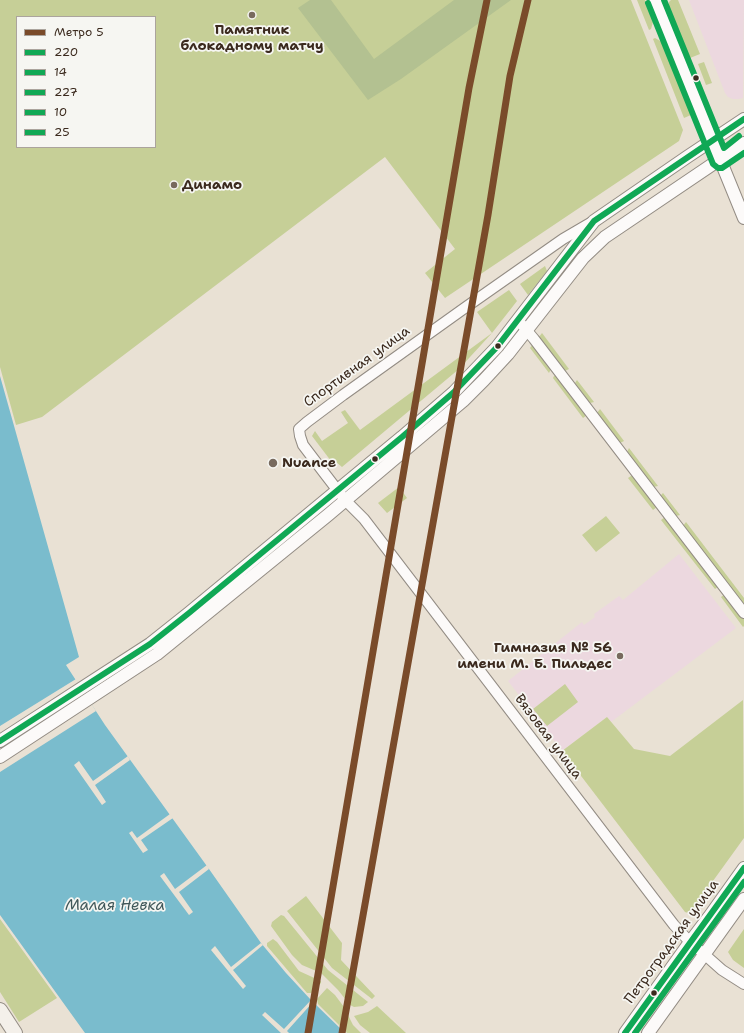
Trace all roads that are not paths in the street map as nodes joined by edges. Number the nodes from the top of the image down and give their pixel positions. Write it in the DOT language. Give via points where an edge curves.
graph roads {
  1 [pos="656,0"];
  2 [pos="744,119"];
  3 [pos="712,140"];
  4 [pos="744,143"];
  5 [pos="720,160"];
  6 [pos="744,218"];
  7 [pos="594,221"];
  8 [pos="518,320"];
  9 [pos="527,330"];
  10 [pos="342,495"];
  11 [pos="744,613"];
  12 [pos="0,741"];
  13 [pos="0,757"];
  14 [pos="744,868"];
  15 [pos="744,899"];
  16 [pos="690,942"];
  17 [pos="704,954"];
  18 [pos="744,984"];
  19 [pos="0,1010"];
  20 [pos="14,1033"];
  21 [pos="625,1033"];
  22 [pos="648,1033"];
  1 -- 3 [label="street"];
  2 -- 3 [label="street, Спортивная улица"];
  3 -- 5 [label="street"];
  3 -- 7 [label="street, Спортивная улица"];
  4 -- 5 [label="street, Спортивная улица"];
  5 -- 6 [label="street"];
  5 -- 9 [label="street, Спортивная улица" via="605,237 583,258"];
  7 -- 8 [label="street, Спортивная улица"];
  7 -- 10 [label="street, Спортивная улица" via="563,239 466,306 299,429 303,445"];
  8 -- 9 [label="street"];
  8 -- 10 [label="street, Спортивная улица" via="498,347 454,392"];
  9 -- 10 [label="street, Спортивная улица" via="464,401"];
  9 -- 11 [label="street"];
  10 -- 12 [label="street, Спортивная улица" via="150,644"];
  10 -- 13 [label="street, Спортивная улица" via="157,654"];
  10 -- 16 [label="street, Вязовая улица" via="364,519"];
  14 -- 16 [label="street, Петроградская улица"];
  15 -- 17 [label="street"];
  16 -- 17 [label="street, Вязовая улица"];
  16 -- 21 [label="street, Петроградская улица"];
  17 -- 18 [label="street, Вязовая улица"];
  17 -- 22 [label="street"];
  19 -- 20 [label="main road"];
}
